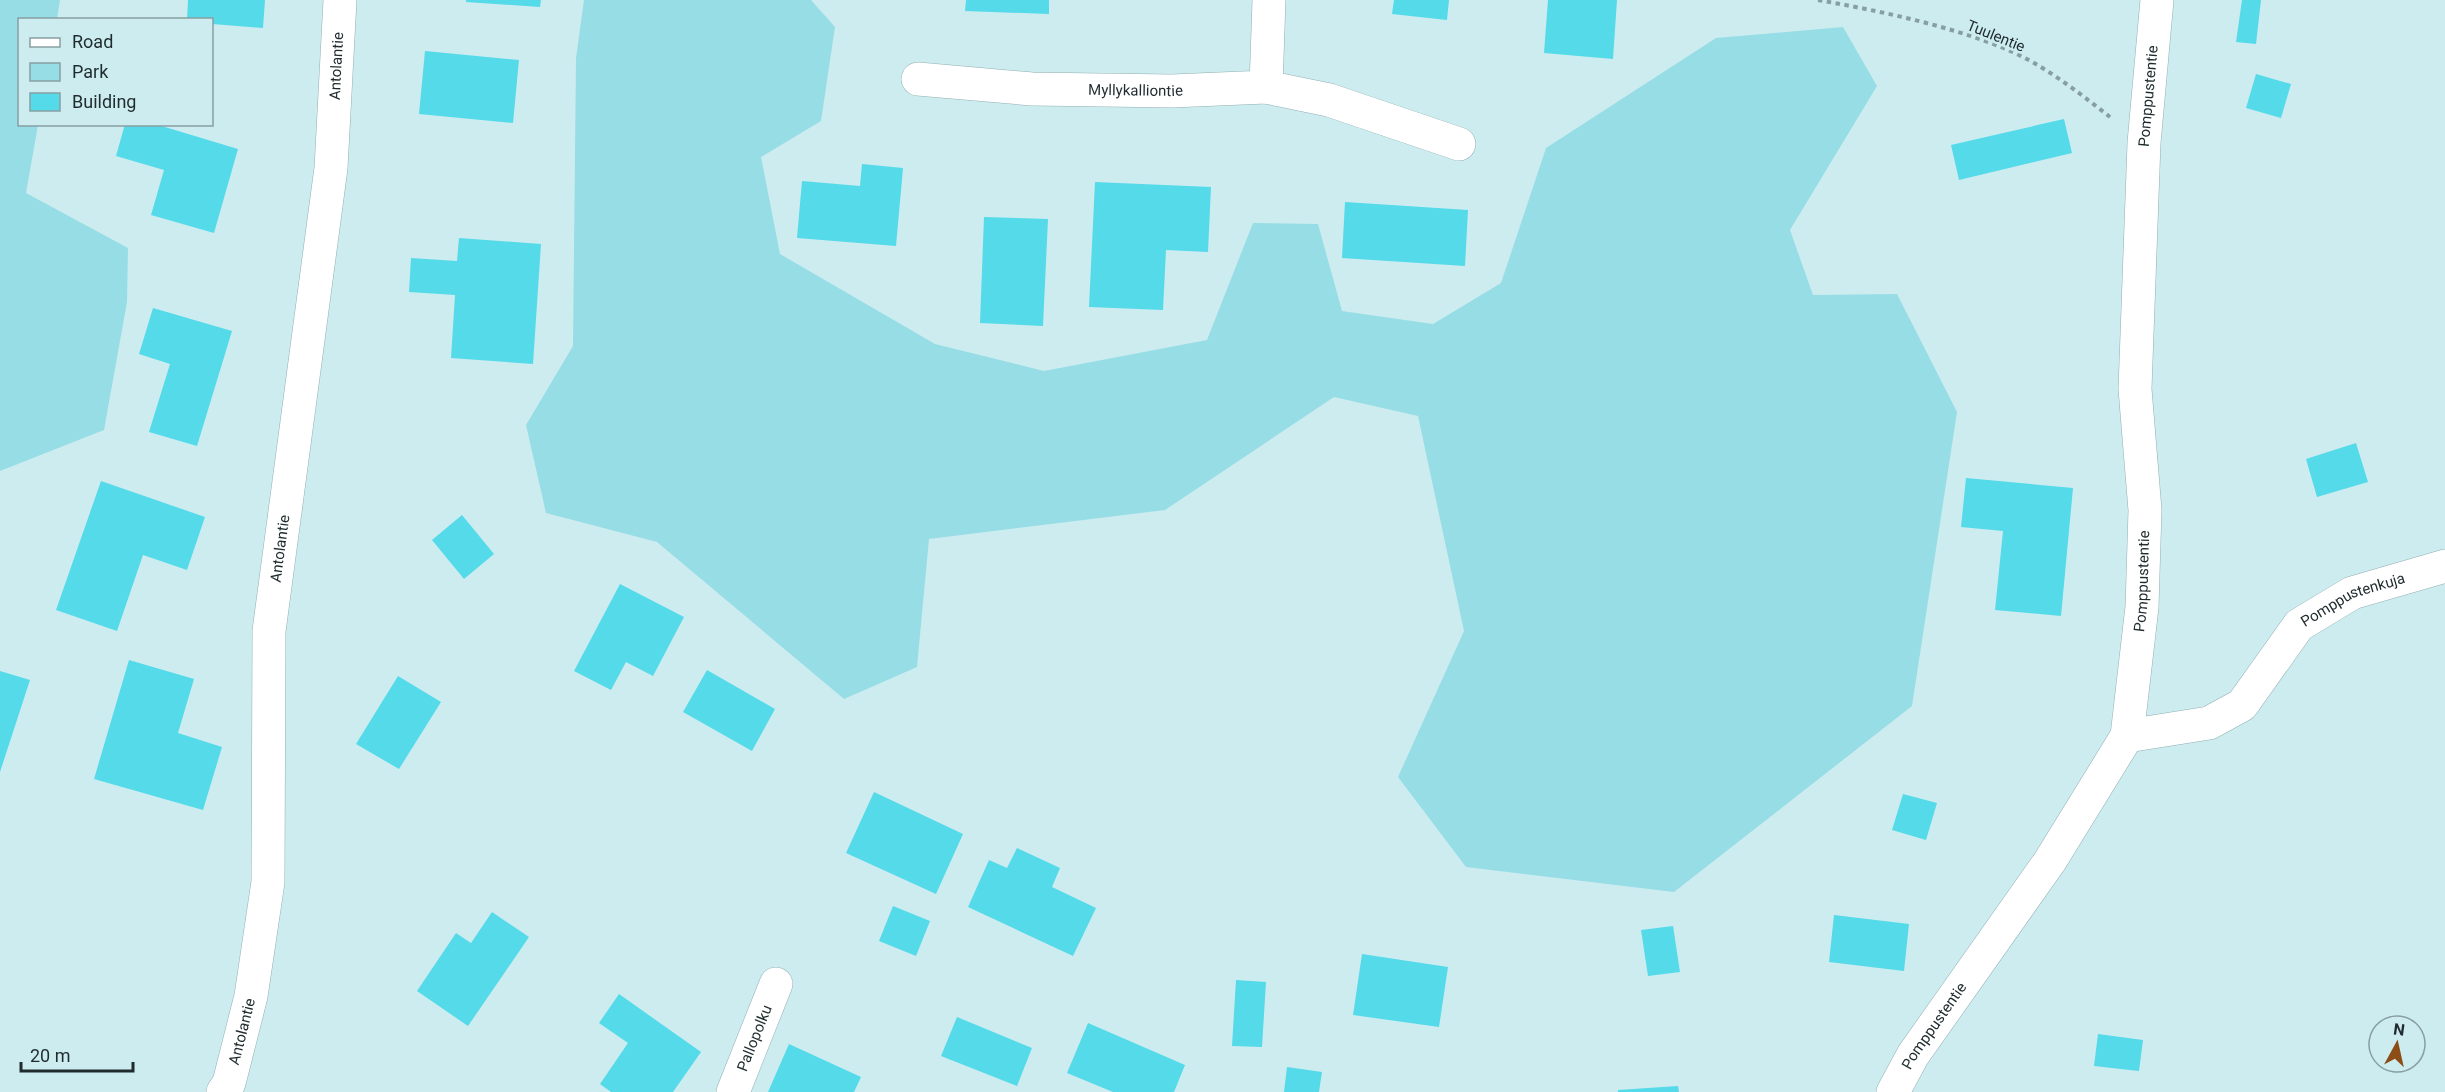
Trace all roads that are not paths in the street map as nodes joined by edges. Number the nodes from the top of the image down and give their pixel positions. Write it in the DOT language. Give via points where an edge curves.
graph roads {
  1 [pos="340,0"];
  2 [pos="1269,0"];
  3 [pos="2157,0"];
  4 [pos="918,79"];
  5 [pos="1266,87"];
  6 [pos="1459,144"];
  7 [pos="2445,566"];
  8 [pos="2127,736"];
  9 [pos="776,984"];
  10 [pos="223,1092"];
  11 [pos="733,1092"];
  12 [pos="1893,1092"];
  1 -- 10 [label="street, Antolantie" via="331,168 269,631 268,882 251,996 229,1083"];
  2 -- 5 [label="street"];
  3 -- 8 [label="street, Pomppustentie" via="2144,144 2135,389 2145,510 2142,607"];
  4 -- 5 [label="street, Myllykalliontie" via="1044,90"];
  5 -- 6 [label="street, Myllykalliontie" via="1329,100"];
  7 -- 8 [label="street, Pomppustenkuja" via="2352,593 2299,625 2242,705 2209,723"];
  8 -- 12 [label="street, Pomppustentie" via="2050,861 1913,1055"];
  9 -- 11 [label="street, Pallopolku"];
}
